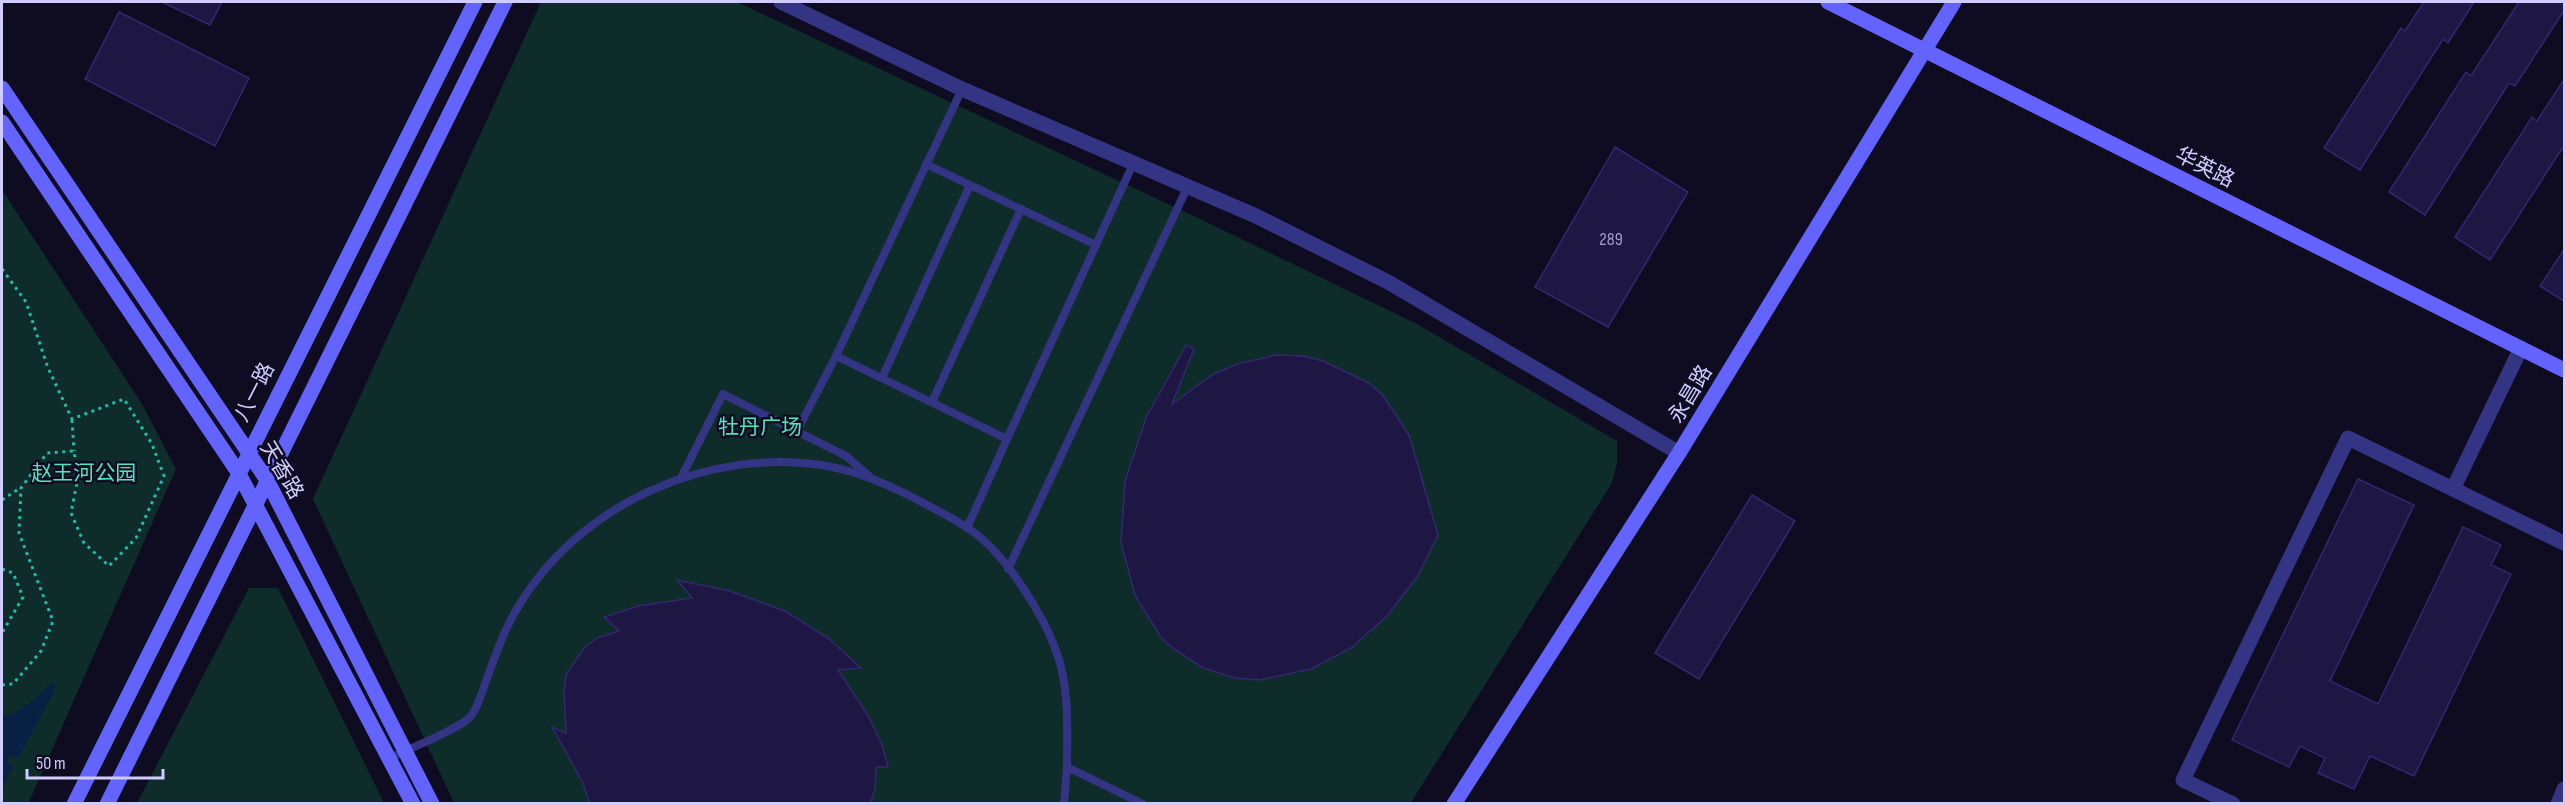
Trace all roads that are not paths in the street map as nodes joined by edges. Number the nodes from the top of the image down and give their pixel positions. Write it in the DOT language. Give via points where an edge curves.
graph roads {
  1 [pos="475,2"];
  2 [pos="506,2"];
  3 [pos="782,2"];
  4 [pos="1828,2"];
  5 [pos="1954,2"];
  6 [pos="1924,50"];
  7 [pos="2,88"];
  8 [pos="962,89"];
  9 [pos="2,122"];
  10 [pos="926,164"];
  11 [pos="1133,164"];
  12 [pos="970,186"];
  13 [pos="1187,188"];
  14 [pos="1021,209"];
  15 [pos="1096,245"];
  16 [pos="2521,348"];
  17 [pos="836,356"];
  18 [pos="2565,370"];
  19 [pos="882,378"];
  20 [pos="932,402"];
  21 [pos="796,431"];
  22 [pos="1006,439"];
  23 [pos="248,452"];
  24 [pos="1678,453"];
  25 [pos="238,472"];
  26 [pos="681,478"];
  27 [pos="872,479"];
  28 [pos="267,480"];
  29 [pos="2453,489"];
  30 [pos="967,528"];
  31 [pos="2565,543"];
  32 [pos="1008,569"];
  33 [pos="406,750"];
  34 [pos="390,758"];
  35 [pos="1067,767"];
  36 [pos="2565,789"];
  37 [pos="74,804"];
  38 [pos="107,804"];
  39 [pos="413,804"];
  40 [pos="432,804"];
  41 [pos="1064,804"];
  42 [pos="1143,804"];
  43 [pos="1454,804"];
  44 [pos="2233,804"];
  45 [pos="2558,804"];
  1 -- 23 [label="main road, 八一路"];
  2 -- 28 [label="main road"];
  3 -- 8 [label="street"];
  4 -- 6 [label="main road, 华英路"];
  5 -- 6 [label="main road, 永昌路"];
  6 -- 16 [label="main road, 华英路"];
  6 -- 24 [label="main road, 永昌路"];
  7 -- 23 [label="main road, 天香路"];
  8 -- 10 [label="lane"];
  8 -- 11 [label="street"];
  9 -- 25 [label="main road, 天香路"];
  10 -- 12 [label="lane"];
  10 -- 17 [label="lane"];
  11 -- 13 [label="street"];
  11 -- 15 [label="lane"];
  12 -- 14 [label="lane"];
  12 -- 19 [label="lane"];
  13 -- 24 [label="street" via="1256,216 1388,282"];
  13 -- 32 [label="lane"];
  14 -- 15 [label="lane"];
  14 -- 20 [label="lane"];
  15 -- 22 [label="lane"];
  16 -- 18 [label="main road, 华英路"];
  16 -- 29 [label="street"];
  17 -- 19 [label="lane"];
  17 -- 21 [label="lane"];
  19 -- 20 [label="lane"];
  20 -- 22 [label="lane"];
  21 -- 26 [label="lane" via="723,394"];
  21 -- 27 [label="lane" via="846,456"];
  22 -- 30 [label="lane"];
  23 -- 25 [label="main road, 八一路"];
  23 -- 28 [label="main road, 天香路"];
  24 -- 43 [label="main road, 永昌路"];
  25 -- 34 [label="main road, 天香路"];
  25 -- 37 [label="main road, 八一路"];
  26 -- 27 [label="lane" via="726,465 796,463 828,466"];
  26 -- 33 [label="lane" via="624,503 590,526 543,573 518,607 469,718"];
  27 -- 30 [label="lane"];
  28 -- 33 [label="main road, 天香路"];
  28 -- 38 [label="main road"];
  29 -- 31 [label="street"];
  29 -- 44 [label="street" via="2348,438 2183,780"];
  30 -- 32 [label="lane" via="994,550"];
  32 -- 35 [label="lane" via="1045,627 1061,665 1068,710"];
  33 -- 34 [label="lane"];
  33 -- 40 [label="main road, 天香路"];
  34 -- 39 [label="main road, 天香路"];
  35 -- 41 [label="lane"];
  35 -- 42 [label="lane"];
  36 -- 45 [label="street"];
}
